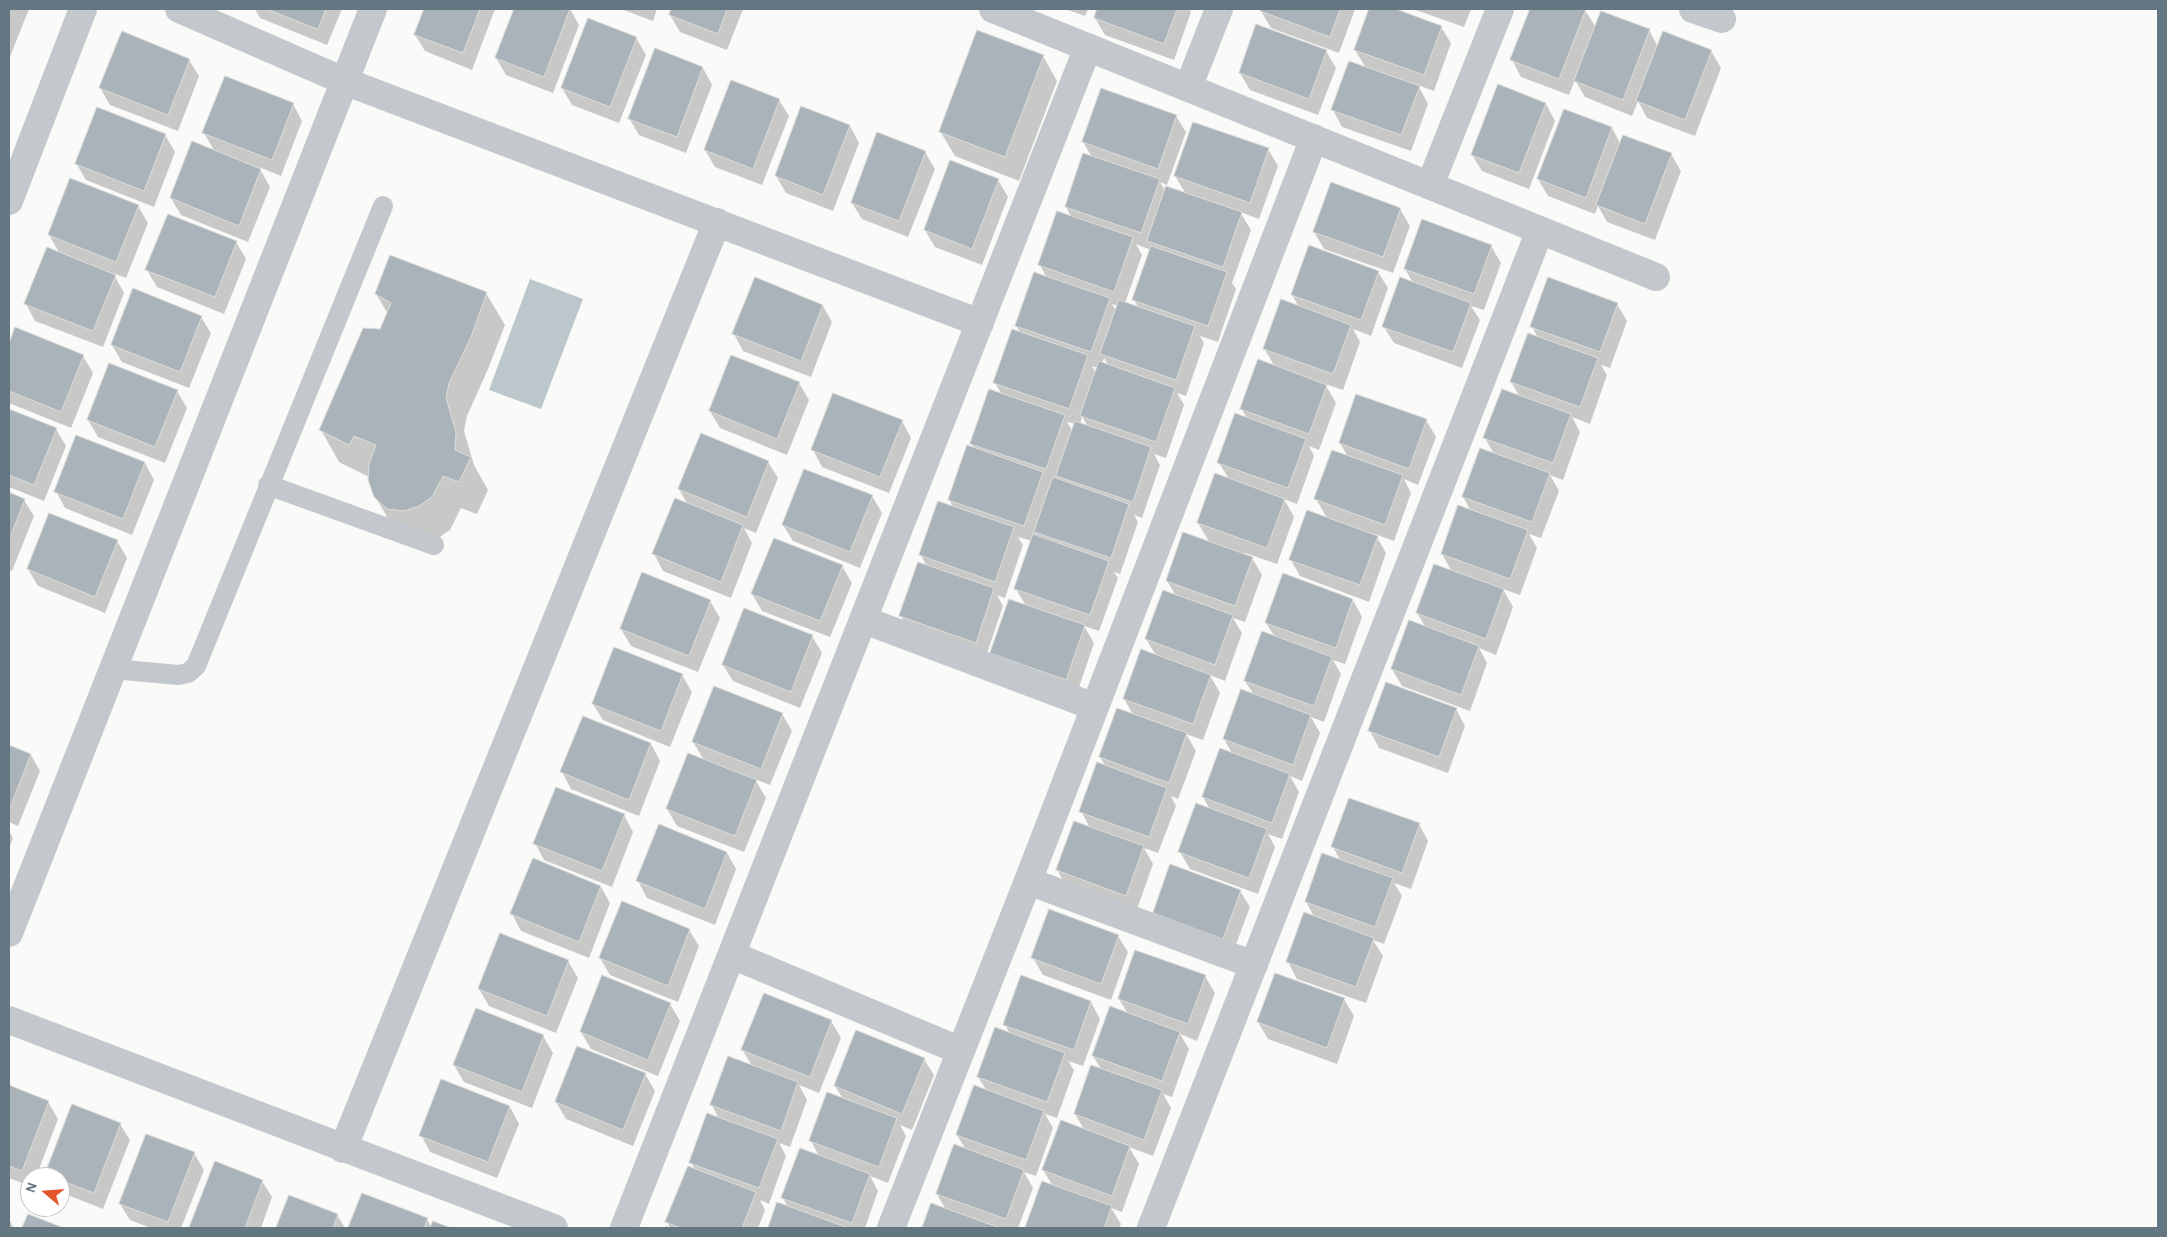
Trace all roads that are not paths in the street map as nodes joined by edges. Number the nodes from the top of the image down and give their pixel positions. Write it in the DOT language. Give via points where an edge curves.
graph roads {
  1 [pos="83,9"];
  2 [pos="179,9"];
  3 [pos="373,9"];
  4 [pos="993,9"];
  5 [pos="1219,9"];
  6 [pos="1500,9"];
  7 [pos="1693,9"];
  8 [pos="1722,19"];
  9 [pos="1088,47"];
  10 [pos="344,81"];
  11 [pos="1188,88"];
  12 [pos="1314,138"];
  13 [pos="1430,186"];
  14 [pos="9,202"];
  15 [pos="383,206"];
  16 [pos="716,222"];
  17 [pos="1540,230"];
  18 [pos="1656,277"];
  19 [pos="980,323"];
  20 [pos="268,485"];
  21 [pos="434,545"];
  22 [pos="864,620"];
  23 [pos="113,669"];
  24 [pos="1095,707"];
  25 [pos="1028,881"];
  26 [pos="9,933"];
  27 [pos="732,955"];
  28 [pos="1254,966"];
  29 [pos="9,1020"];
  30 [pos="961,1051"];
  31 [pos="343,1149"];
  32 [pos="554,1228"];
  33 [pos="624,1228"];
  34 [pos="891,1228"];
  35 [pos="1151,1228"];
  1 -- 14 [label="street"];
  2 -- 10 [label="street"];
  3 -- 10 [label="street"];
  4 -- 9 [label="street"];
  5 -- 11 [label="street"];
  6 -- 13 [label="street"];
  7 -- 8 [label="street"];
  9 -- 11 [label="street"];
  9 -- 19 [label="street"];
  10 -- 16 [label="street"];
  10 -- 23 [label="street"];
  11 -- 12 [label="street"];
  12 -- 13 [label="street"];
  12 -- 24 [label="street"];
  13 -- 17 [label="street"];
  15 -- 20 [label="lane"];
  16 -- 19 [label="street"];
  16 -- 31 [label="street"];
  17 -- 18 [label="street"];
  17 -- 28 [label="street"];
  19 -- 22 [label="street"];
  20 -- 21 [label="lane"];
  20 -- 23 [label="lane" via="196,666 178,676"];
  22 -- 24 [label="street"];
  22 -- 27 [label="street"];
  23 -- 26 [label="street"];
  24 -- 25 [label="street"];
  25 -- 28 [label="street"];
  25 -- 30 [label="street"];
  27 -- 30 [label="street"];
  27 -- 33 [label="street"];
  28 -- 35 [label="street"];
  29 -- 31 [label="street"];
  30 -- 34 [label="street"];
  31 -- 32 [label="street"];
}
